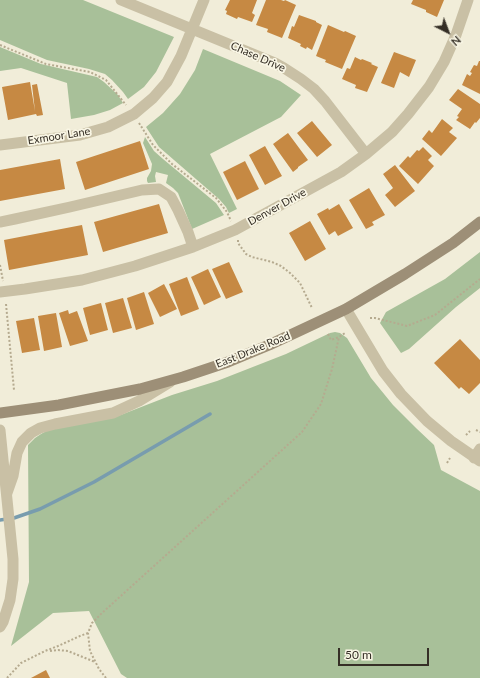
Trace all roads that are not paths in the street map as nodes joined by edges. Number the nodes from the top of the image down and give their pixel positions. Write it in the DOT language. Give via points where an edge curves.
graph roads {
  1 [pos="121,0"];
  2 [pos="204,0"];
  3 [pos="468,0"];
  4 [pos="192,29"];
  5 [pos="0,145"];
  6 [pos="366,154"];
  7 [pos="0,222"];
  8 [pos="480,222"];
  9 [pos="192,248"];
  10 [pos="2,287"];
  11 [pos="346,309"];
  12 [pos="175,379"];
  13 [pos="0,413"];
  14 [pos="0,430"];
  15 [pos="478,456"];
  16 [pos="7,493"];
  17 [pos="0,627"];
  1 -- 4 [label="street, Chase Drive"];
  2 -- 4 [label="street, Exmoor Lane"];
  3 -- 6 [label="street, Denver Drive" via="444,62 429,87 392,132"];
  4 -- 5 [label="street, Exmoor Lane" via="167,82 134,114 108,127 80,135"];
  4 -- 6 [label="street, Chase Drive" via="275,63 301,79 325,101"];
  6 -- 9 [label="street, Denver Drive" via="341,172 235,230"];
  7 -- 9 [label="street" via="142,190 159,189 171,196 188,232"];
  8 -- 11 [label="main road, East Drake Road" via="423,263"];
  9 -- 10 [label="street, Denver Drive" via="82,280 25,289"];
  11 -- 12 [label="main road, East Drake Road" via="228,362"];
  11 -- 15 [label="street" via="383,371 401,394 451,441"];
  12 -- 13 [label="main road, East Drake Road" via="98,398"];
  12 -- 16 [label="street" via="113,413 55,424 31,433 22,442 17,453"];
  14 -- 16 [label="street"];
  16 -- 17 [label="street" via="13,579 10,600"];
}
